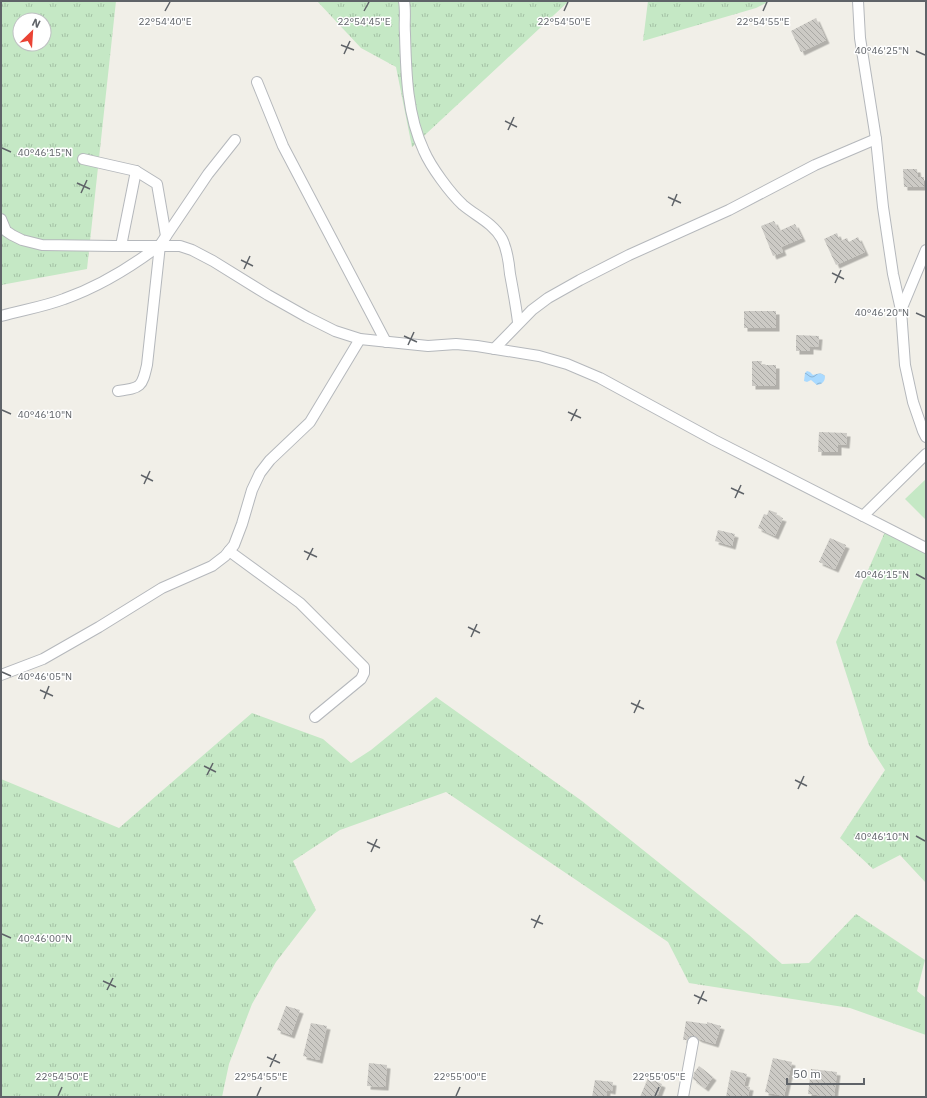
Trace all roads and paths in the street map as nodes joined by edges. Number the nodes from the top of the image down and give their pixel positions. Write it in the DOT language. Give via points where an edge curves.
graph roads {
  1 [pos="404,1"];
  2 [pos="858,1"];
  3 [pos="257,82"];
  4 [pos="876,139"];
  5 [pos="235,140"];
  6 [pos="83,159"];
  7 [pos="136,171"];
  8 [pos="1,219"];
  9 [pos="166,236"];
  10 [pos="160,245"];
  11 [pos="121,246"];
  12 [pos="926,250"];
  13 [pos="901,310"];
  14 [pos="1,316"];
  15 [pos="518,322"];
  16 [pos="360,339"];
  17 [pos="386,342"];
  18 [pos="494,349"];
  19 [pos="118,391"];
  20 [pos="926,436"];
  21 [pos="926,454"];
  22 [pos="863,516"];
  23 [pos="926,548"];
  24 [pos="229,551"];
  25 [pos="1,675"];
  26 [pos="315,717"];
  27 [pos="693,1042"];
  28 [pos="683,1097"];
  1 -- 15 [label="street" via="408,86 415,123 424,151 455,196 486,221 502,240 509,264"];
  2 -- 4 [label="street" via="860,38"];
  3 -- 17 [label="street" via="283,146"];
  4 -- 13 [label="street" via="883,207"];
  4 -- 15 [label="street" via="815,165 729,210 629,255 548,298"];
  5 -- 9 [label="street" via="208,174"];
  6 -- 7 [label="street"];
  7 -- 9 [label="street" via="157,184"];
  7 -- 11 [label="street"];
  8 -- 11 [label="street" via="6,231 22,240 42,245"];
  9 -- 10 [label="street"];
  10 -- 11 [label="street"];
  10 -- 14 [label="street" via="92,288 64,299"];
  10 -- 16 [label="street" via="180,246 192,250 307,317 335,331"];
  10 -- 19 [label="street" via="143,382 136,388"];
  12 -- 13 [label="street"];
  13 -- 20 [label="street" via="905,365 913,402"];
  15 -- 18 [label="street"];
  16 -- 17 [label="street"];
  16 -- 24 [label="street" via="310,422 260,473 234,545"];
  17 -- 18 [label="street" via="428,346 456,344"];
  18 -- 22 [label="street" via="539,356 600,378"];
  21 -- 22 [label="street"];
  22 -- 23 [label="street"];
  24 -- 25 [label="street" via="212,566 162,588 42,659"];
  24 -- 26 [label="street" via="300,603 364,667 361,679"];
  27 -- 28 [label="street"];
}
